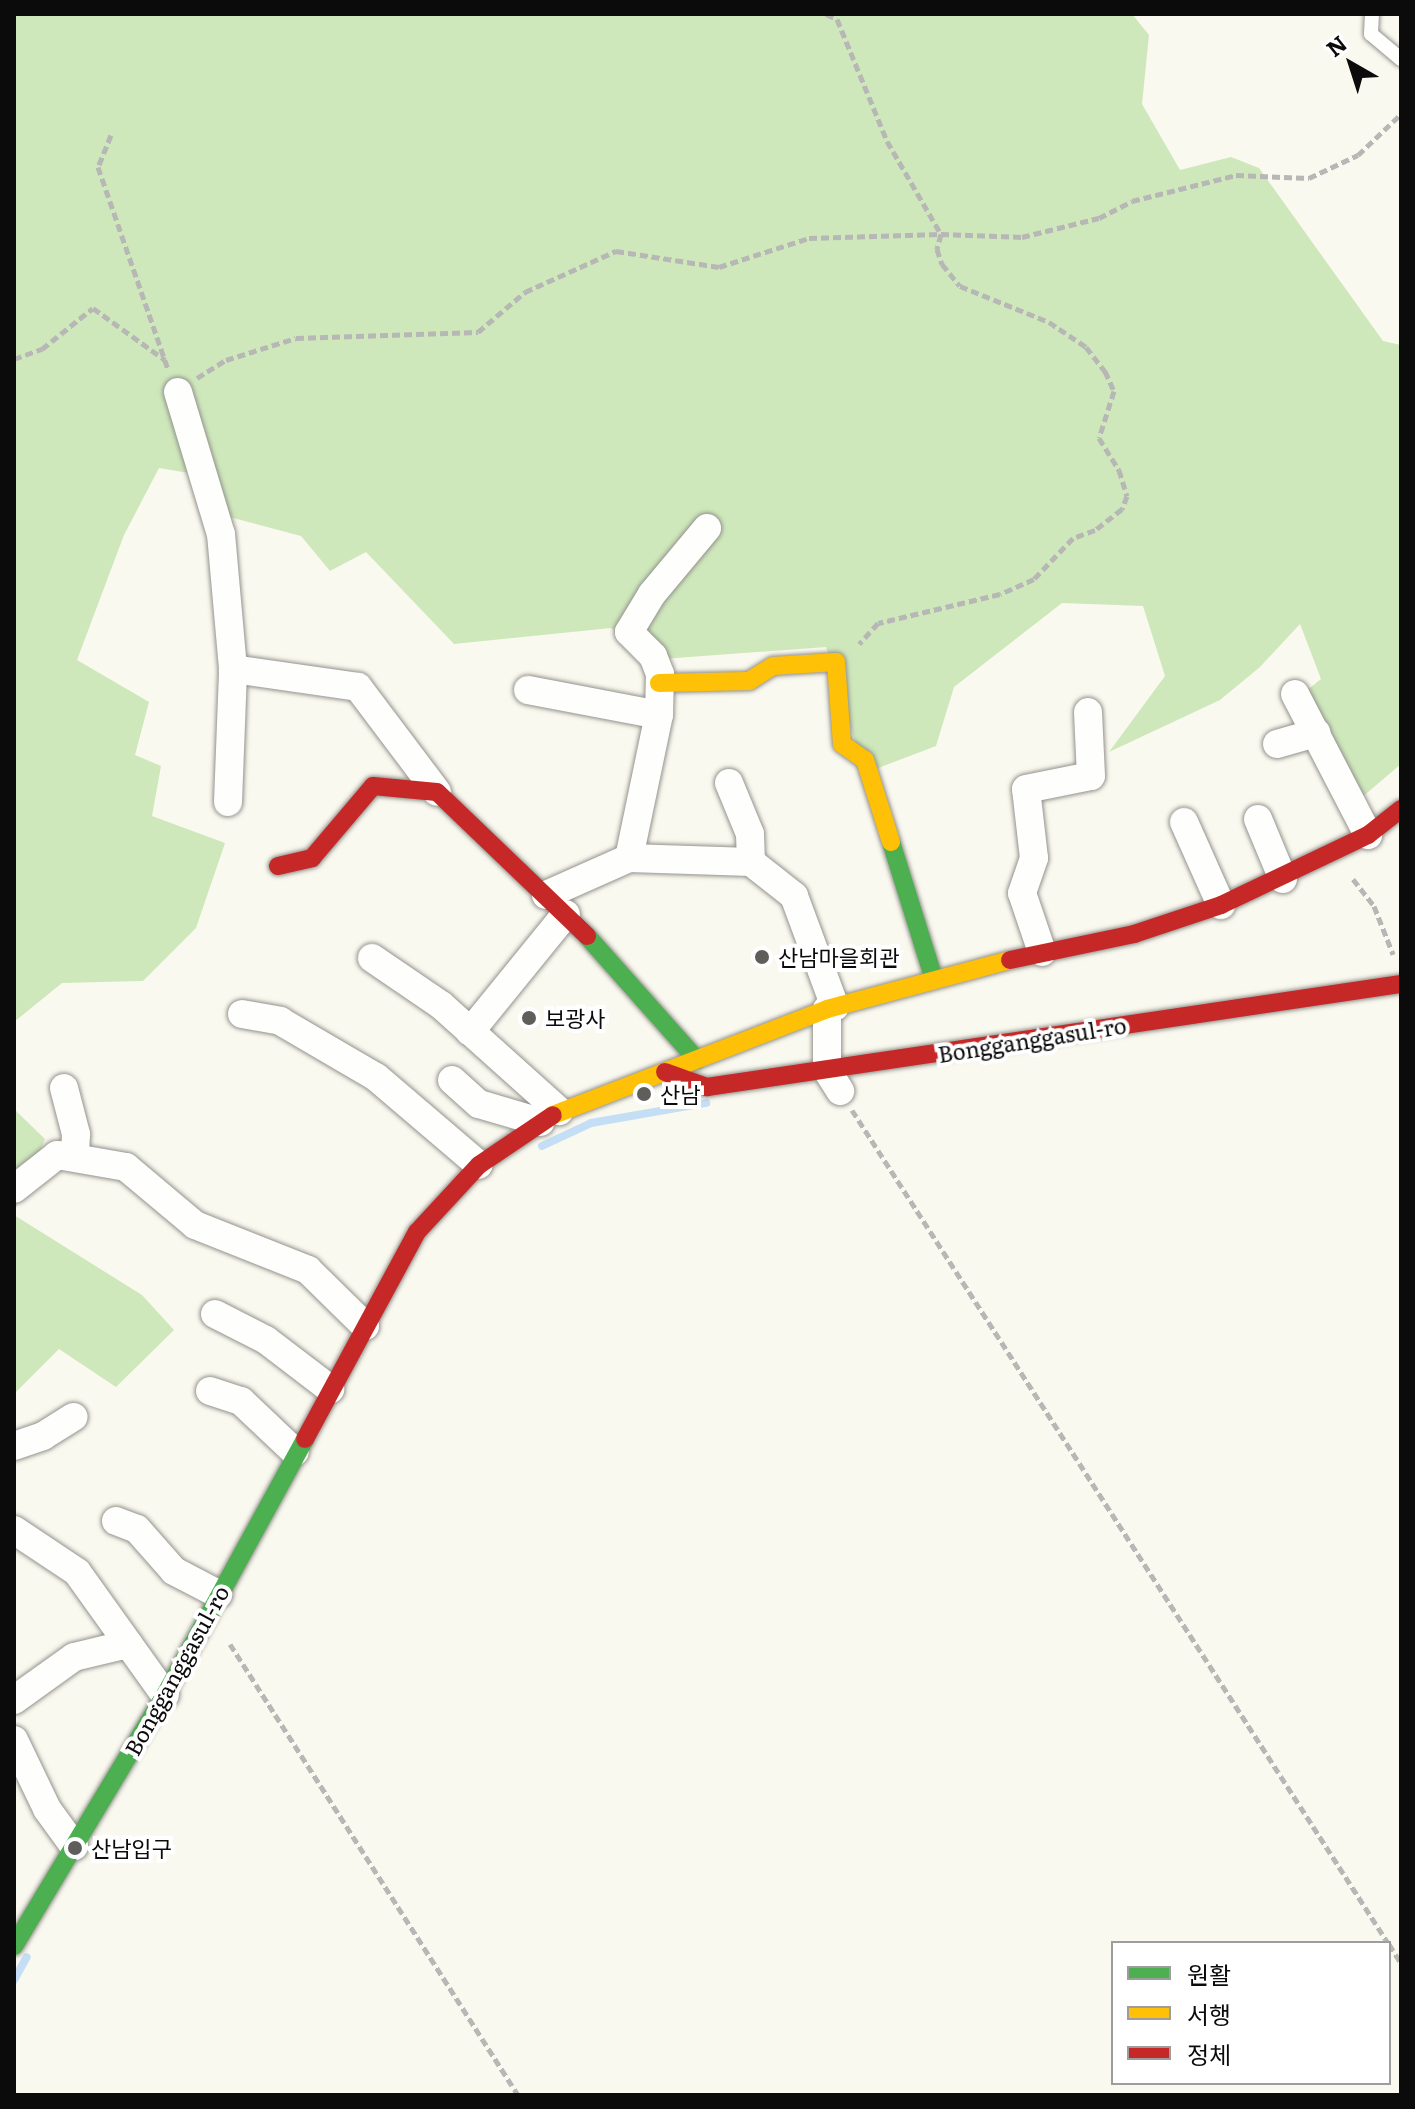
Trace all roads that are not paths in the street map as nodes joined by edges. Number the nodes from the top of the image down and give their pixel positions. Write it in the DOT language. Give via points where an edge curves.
graph roads {
  1 [pos="1372,14"];
  2 [pos="1401,59"];
  3 [pos="178,392"];
  4 [pos="707,528"];
  5 [pos="233,669"];
  6 [pos="660,679"];
  7 [pos="528,690"];
  8 [pos="1295,694"];
  9 [pos="1088,712"];
  10 [pos="659,715"];
  11 [pos="1316,733"];
  12 [pos="1277,744"];
  13 [pos="729,783"];
  14 [pos="437,792"];
  15 [pos="228,802"];
  16 [pos="1401,809"];
  17 [pos="1258,819"];
  18 [pos="1184,822"];
  19 [pos="1368,835"];
  20 [pos="629,858"];
  21 [pos="751,862"];
  22 [pos="278,866"];
  23 [pos="1283,879"];
  24 [pos="556,905"];
  25 [pos="1221,905"];
  26 [pos="1042,952"];
  27 [pos="372,958"];
  28 [pos="934,979"];
  29 [pos="1400,984"];
  30 [pos="831,1008"];
  31 [pos="242,1014"];
  32 [pos="470,1032"];
  33 [pos="697,1060"];
  34 [pos="665,1072"];
  35 [pos="832,1079"];
  36 [pos="452,1080"];
  37 [pos="64,1088"];
  38 [pos="549,1116"];
  39 [pos="75,1154"];
  40 [pos="479,1165"];
  41 [pos="14,1189"];
  42 [pos="215,1314"];
  43 [pos="365,1326"];
  44 [pos="330,1389"];
  45 [pos="210,1391"];
  46 [pos="73,1417"];
  47 [pos="14,1446"];
  48 [pos="295,1452"];
  49 [pos="116,1521"];
  50 [pos="14,1530"];
  51 [pos="213,1603"];
  52 [pos="128,1644"];
  53 [pos="165,1695"];
  54 [pos="14,1700"];
  55 [pos="14,1740"];
  56 [pos="74,1846"];
  57 [pos="14,1946"];
  1 -- 2 [label="lane" via="1371,34"];
  3 -- 5 [label="street" via="221,534"];
  4 -- 6 [label="street" via="652,594 629,632 653,656"];
  5 -- 14 [label="street" via="358,687"];
  5 -- 15 [label="street"];
  6 -- 10 [label="street"];
  6 -- 28 [label="street" via="749,681 773,666 836,662 842,744 865,760"];
  7 -- 10 [label="street"];
  8 -- 11 [label="street"];
  9 -- 26 [label="street" via="1091,776 1026,789 1034,858 1022,893"];
  10 -- 20 [label="street"];
  11 -- 12 [label="street"];
  11 -- 19 [label="street"];
  13 -- 21 [label="street" via="750,834"];
  14 -- 22 [label="street" via="373,786 312,858"];
  14 -- 24 [label="street"];
  16 -- 19 [label="street, Bongganggasul-ro"];
  17 -- 23 [label="street"];
  18 -- 25 [label="street"];
  19 -- 23 [label="street, Bongganggasul-ro"];
  20 -- 21 [label="street"];
  20 -- 24 [label="street"];
  21 -- 30 [label="street" via="794,896"];
  23 -- 25 [label="street, Bongganggasul-ro"];
  24 -- 32 [label="street"];
  24 -- 33 [label="street"];
  25 -- 26 [label="street, Bongganggasul-ro" via="1134,934"];
  26 -- 28 [label="street, Bongganggasul-ro"];
  27 -- 32 [label="street"];
  28 -- 30 [label="street, Bongganggasul-ro"];
  29 -- 35 [label="street, Bongganggasul-ro"];
  30 -- 33 [label="street, Bongganggasul-ro"];
  30 -- 35 [label="street"];
  31 -- 40 [label="street" via="280,1021 376,1077"];
  32 -- 38 [label="street"];
  33 -- 34 [label="street, Bongganggasul-ro"];
  34 -- 35 [label="street, Bongganggasul-ro" via="707,1087"];
  34 -- 38 [label="street, Bongganggasul-ro"];
  36 -- 38 [label="street" via="479,1104"];
  37 -- 39 [label="street" via="76,1134"];
  38 -- 40 [label="street, Bongganggasul-ro"];
  39 -- 41 [label="street" via="57,1155"];
  39 -- 43 [label="street" via="126,1167 184,1231 308,1270"];
  40 -- 43 [label="street, Bongganggasul-ro" via="417,1232"];
  42 -- 44 [label="street" via="266,1340"];
  43 -- 44 [label="street, Bongganggasul-ro"];
  44 -- 48 [label="street, Bongganggasul-ro"];
  45 -- 48 [label="street" via="241,1401"];
  46 -- 47 [label="street"];
  48 -- 51 [label="street, Bongganggasul-ro"];
  49 -- 51 [label="street" via="137,1529 174,1571"];
  50 -- 52 [label="street" via="77,1572"];
  51 -- 53 [label="street, Bongganggasul-ro"];
  52 -- 53 [label="street"];
  52 -- 54 [label="street" via="74,1657"];
  53 -- 56 [label="street, Bongganggasul-ro"];
  55 -- 56 [label="street" via="47,1809"];
  56 -- 57 [label="street, Bongganggasul-ro"];
}
